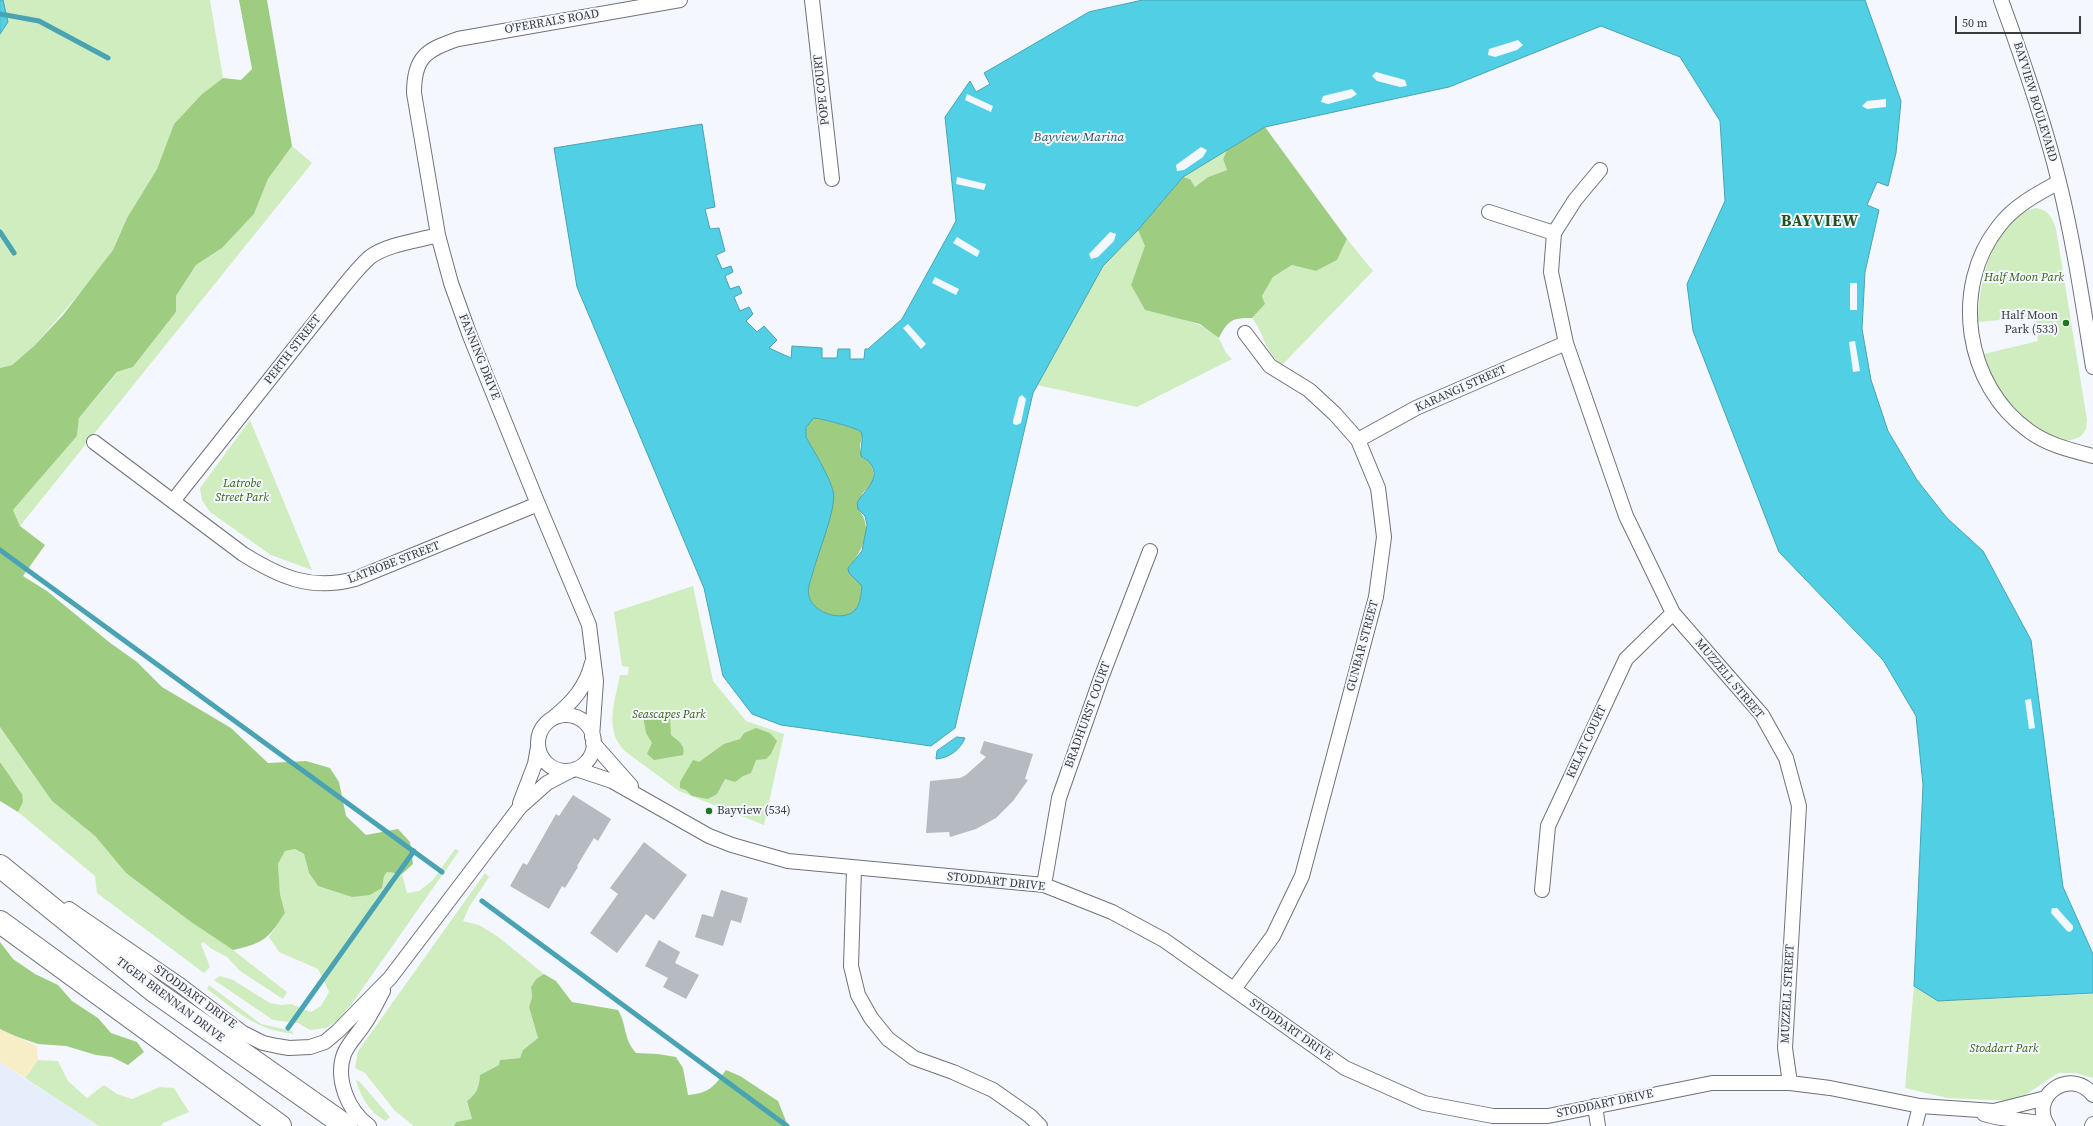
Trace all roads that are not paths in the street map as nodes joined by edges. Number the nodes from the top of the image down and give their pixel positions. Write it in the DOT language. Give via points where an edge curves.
graph roads {
  1 [pos="680,0"];
  2 [pos="812,0"];
  3 [pos="2001,0"];
  4 [pos="426,54"];
  5 [pos="1600,170"];
  6 [pos="832,179"];
  7 [pos="2059,182"];
  8 [pos="1489,212"];
  9 [pos="1554,233"];
  10 [pos="438,235"];
  11 [pos="1244,333"];
  12 [pos="1566,343"];
  13 [pos="2093,367"];
  14 [pos="1358,440"];
  15 [pos="94,442"];
  16 [pos="2093,456"];
  17 [pos="173,501"];
  18 [pos="538,504"];
  19 [pos="1150,550"];
  20 [pos="1673,613"];
  21 [pos="593,650"];
  22 [pos="549,720"];
  23 [pos="593,740"];
  24 [pos="538,746"];
  25 [pos="573,770"];
  26 [pos="646,800"];
  27 [pos="507,824"];
  28 [pos="0,864"];
  29 [pos="854,868"];
  30 [pos="1044,885"];
  31 [pos="1542,890"];
  32 [pos="0,922"];
  33 [pos="390,978"];
  34 [pos="1234,989"];
  35 [pos="1790,1083"];
  36 [pos="2093,1094"];
  37 [pos="2046,1098"];
  38 [pos="1594,1106"];
  39 [pos="1920,1106"];
  40 [pos="1966,1109"];
  41 [pos="2048,1125"];
  42 [pos="280,1126"];
  43 [pos="346,1126"];
  44 [pos="369,1126"];
  45 [pos="1040,1126"];
  46 [pos="1598,1126"];
  47 [pos="1915,1126"];
  1 -- 4 [label="street, O'FERRALS ROAD" via="464,37"];
  2 -- 6 [label="street, POPE COURT"];
  3 -- 7 [label="street, BAYVIEW BOULEVARD" via="2044,125"];
  4 -- 10 [label="street, FANNING DRIVE" via="414,75 414,93"];
  5 -- 9 [label="street" via="1575,200"];
  7 -- 13 [label="street, BAYVIEW BOULEVARD" via="2073,243"];
  7 -- 16 [label="street" via="2016,208 1991,237 1973,282 1970,327 1982,373 1996,398 2012,417 2041,438"];
  8 -- 9 [label="street"];
  9 -- 12 [label="street, MUZZELL STREET" via="1551,272"];
  10 -- 17 [label="street, PERTH STREET" via="390,248 365,262 342,287"];
  10 -- 18 [label="street, FANNING DRIVE" via="461,312"];
  11 -- 14 [label="street, GUNBAR STREET" via="1270,366 1309,390"];
  12 -- 14 [label="street, KARANGI STREET" via="1416,408"];
  12 -- 20 [label="street, MUZZELL STREET" via="1626,516"];
  14 -- 34 [label="street, GUNBAR STREET" via="1378,488 1380,502 1384,537 1376,597 1302,876 1273,936"];
  15 -- 17 [label="street, LATROBE STREET"];
  17 -- 18 [label="street, LATROBE STREET" via="264,567 301,582 336,584 397,563"];
  18 -- 21 [label="street, FANNING DRIVE" via="584,611 592,636"];
  19 -- 30 [label="street, BRADHURST COURT" via="1059,798"];
  20 -- 31 [label="street, KELAT COURT" via="1626,659 1548,826"];
  20 -- 35 [label="street, MUZZELL STREET" via="1762,715 1786,758 1799,806 1785,1048"];
  21 -- 22 [label="street, FANNING DRIVE" via="590,672 580,692 568,706"];
  21 -- 23 [label="street, FANNING DRIVE" via="596,699"];
  22 -- 23 [label="street" via="562,716 577,718 588,726"];
  22 -- 24 [label="street" via="540,732"];
  23 -- 25 [label="street" via="593,750 588,760"];
  23 -- 26 [label="street, STODDART DRIVE" via="620,775"];
  24 -- 25 [label="street" via="547,764 559,771"];
  24 -- 27 [label="street, STODDART DRIVE" via="527,788"];
  25 -- 26 [label="street, STODDART DRIVE" via="612,781"];
  25 -- 27 [label="street, STODDART DRIVE" via="551,780 537,791"];
  26 -- 29 [label="street, STODDART DRIVE" via="684,824 732,845 788,861"];
  27 -- 33 [label="street, STODDART DRIVE"];
  28 -- 33 [label="street, STODDART DRIVE" via="180,985 243,1033 263,1043 296,1048 325,1042"];
  28 -- 43 [label="main road, TIGER BRENNAN DRIVE" via="154,991"];
  29 -- 30 [label="street, STODDART DRIVE"];
  29 -- 45 [label="street" via="851,966 858,995 871,1018 888,1039 914,1058 993,1090"];
  30 -- 34 [label="street, STODDART DRIVE" via="1112,912 1164,940"];
  32 -- 42 [label="main road"];
  33 -- 44 [label="street, STODDART DRIVE" via="344,1054 341,1070 349,1104"];
  34 -- 38 [label="street, STODDART DRIVE" via="1345,1068 1424,1103 1493,1116 1548,1116"];
  35 -- 38 [label="street, STODDART DRIVE" via="1712,1083"];
  35 -- 39 [label="street, STODDART DRIVE" via="1830,1088"];
  36 -- 37 [label="street" via="2084,1086 2073,1083 2062,1084 2052,1090"];
  37 -- 40 [label="street, STODDART DRIVE" via="1994,1111"];
  37 -- 41 [label="street" via="2043,1112"];
  38 -- 46 [label="street"];
  39 -- 40 [label="street, STODDART DRIVE"];
  39 -- 47 [label="street"];
  40 -- 41 [label="street, STODDART DRIVE" via="1998,1119"];
}
